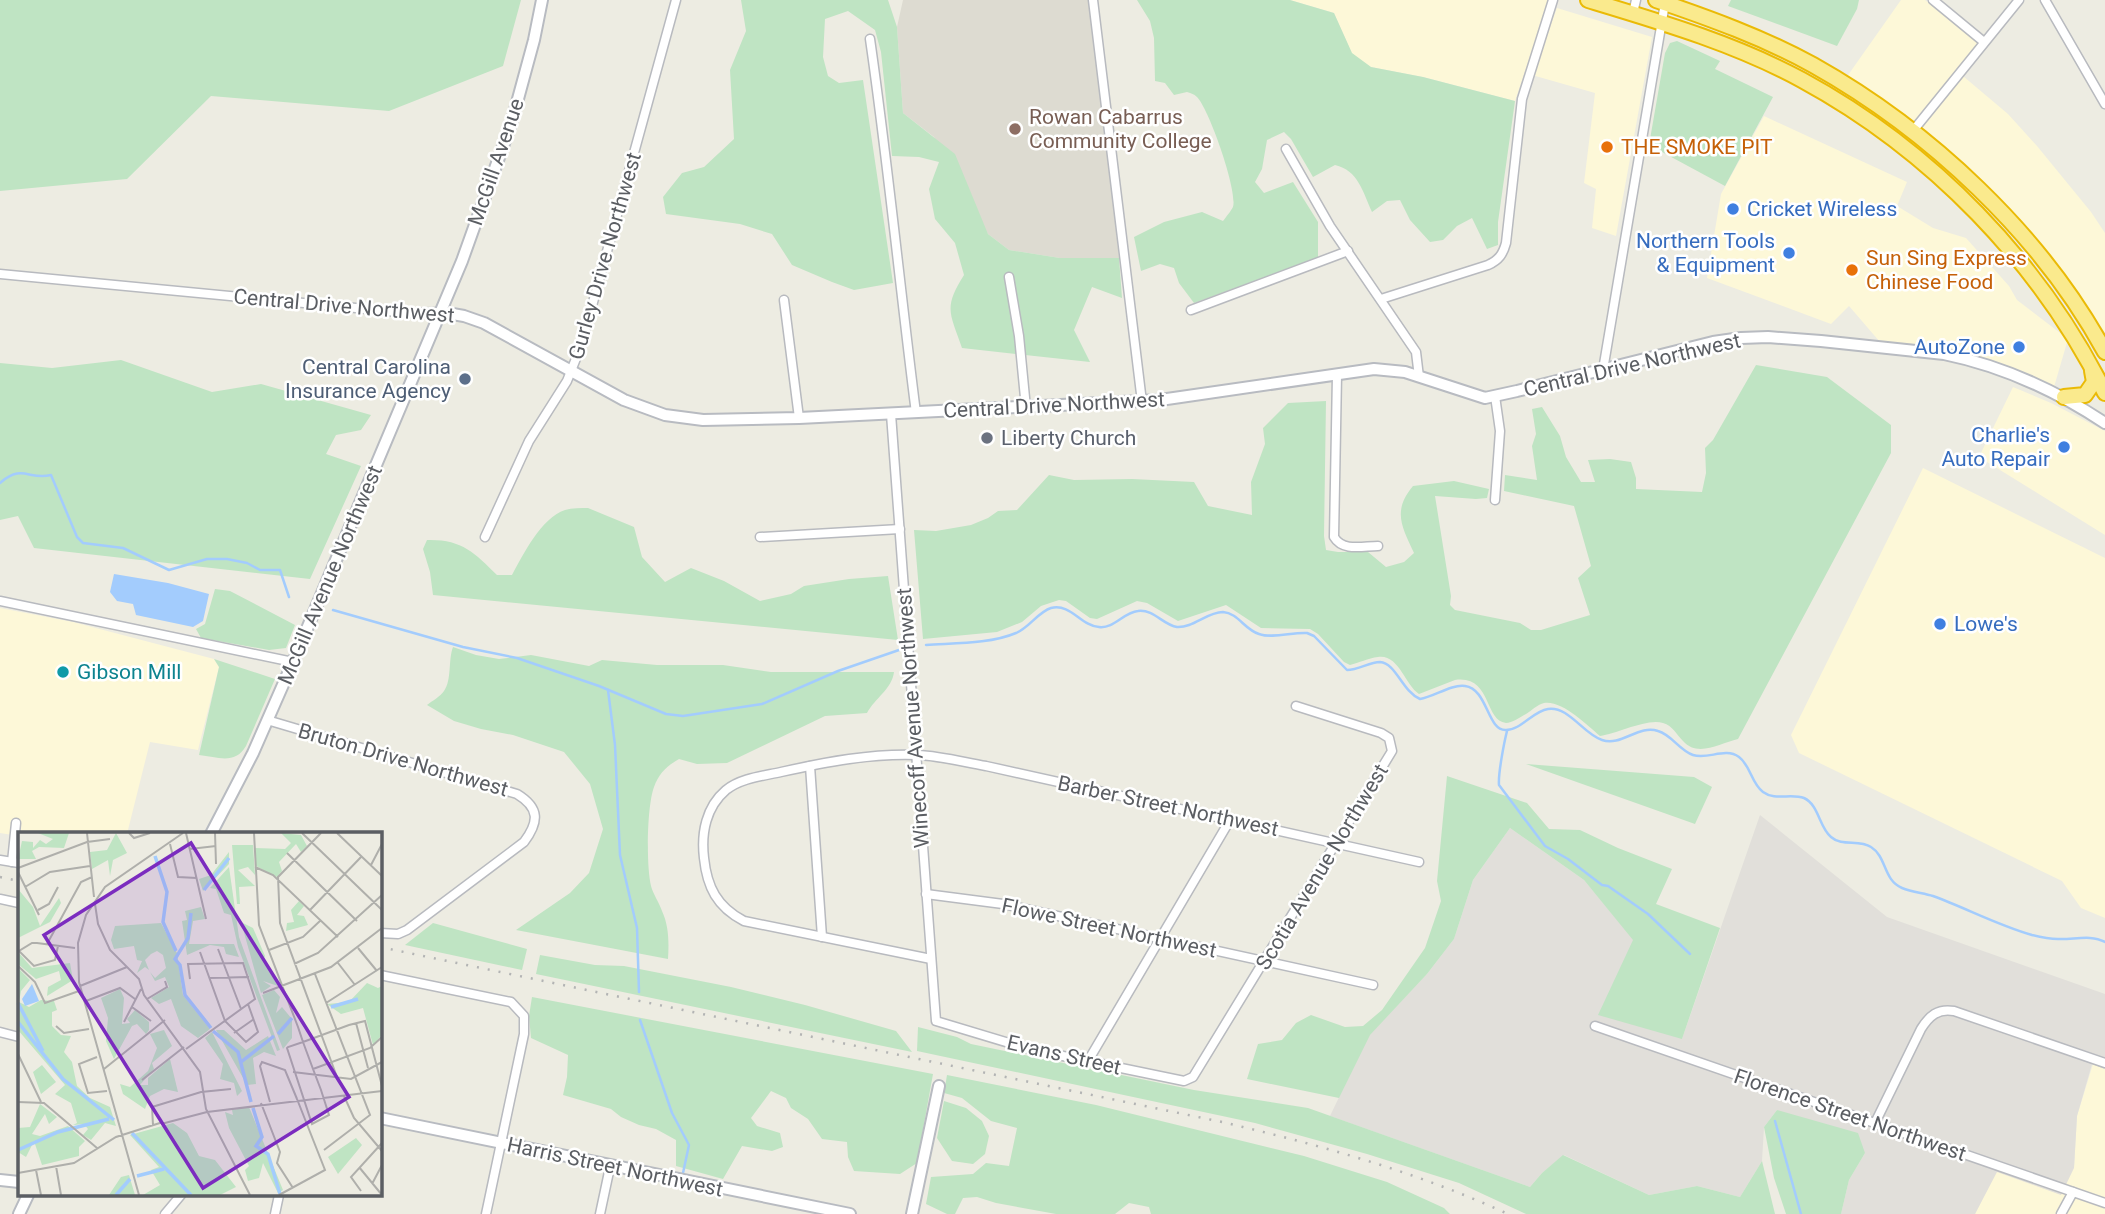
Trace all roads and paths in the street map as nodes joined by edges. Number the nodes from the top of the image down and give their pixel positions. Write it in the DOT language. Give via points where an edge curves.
graph roads {
  1 [pos="676,0"];
  2 [pos="1093,0"];
  3 [pos="1553,0"];
  4 [pos="1588,0"];
  5 [pos="1933,0"];
  6 [pos="2019,0"];
  7 [pos="2045,0"];
  8 [pos="1661,2"];
  9 [pos="542,3"];
  10 [pos="1634,7"];
  11 [pos="1662,23"];
  12 [pos="870,39"];
  13 [pos="1984,42"];
  14 [pos="2105,104"];
  15 [pos="1916,135"];
  16 [pos="1286,149"];
  17 [pos="1905,149"];
  18 [pos="1348,251"];
  19 [pos="0,274"];
  20 [pos="1009,277"];
  21 [pos="1381,299"];
  22 [pos="784,300"];
  23 [pos="1191,310"];
  24 [pos="441,312"];
  25 [pos="2065,322"];
  26 [pos="2105,352"];
  27 [pos="2092,366"];
  28 [pos="1603,370"];
  29 [pos="572,371"];
  30 [pos="1337,375"];
  31 [pos="1419,377"];
  32 [pos="2105,378"];
  33 [pos="2105,393"];
  34 [pos="1495,396"];
  35 [pos="2064,397"];
  36 [pos="1142,401"];
  37 [pos="1026,408"];
  38 [pos="916,413"];
  39 [pos="891,414"];
  40 [pos="799,418"];
  41 [pos="2105,422"];
  42 [pos="1495,500"];
  43 [pos="900,529"];
  44 [pos="485,537"];
  45 [pos="760,537"];
  46 [pos="1378,546"];
  47 [pos="0,601"];
  48 [pos="293,662"];
  49 [pos="1296,706"];
  50 [pos="267,720"];
  51 [pos="916,755"];
  52 [pos="810,766"];
  53 [pos="1230,820"];
  54 [pos="16,823"];
  55 [pos="212,832"];
  56 [pos="1336,842"];
  57 [pos="0,860"];
  58 [pos="1419,862"];
  59 [pos="16,863"];
  60 [pos="926,894"];
  61 [pos="0,899"];
  62 [pos="18,903"];
  63 [pos="382,933"];
  64 [pos="822,937"];
  65 [pos="1160,939"];
  66 [pos="931,959"];
  67 [pos="1265,961"];
  68 [pos="382,975"];
  69 [pos="1373,985"];
  70 [pos="936,1021"];
  71 [pos="1595,1026"];
  72 [pos="0,1032"];
  73 [pos="18,1037"];
  74 [pos="1088,1061"];
  75 [pos="2105,1063"];
  76 [pos="1194,1077"];
  77 [pos="939,1086"];
  78 [pos="382,1118"];
  79 [pos="1875,1123"];
  80 [pos="500,1143"];
  81 [pos="610,1167"];
  82 [pos="0,1180"];
  83 [pos="18,1182"];
  84 [pos="2073,1192"];
  85 [pos="28,1196"];
  86 [pos="180,1196"];
  87 [pos="279,1196"];
  88 [pos="2105,1203"];
  89 [pos="19,1214"];
  90 [pos="165,1214"];
  91 [pos="275,1214"];
  92 [pos="486,1214"];
  93 [pos="600,1214"];
  94 [pos="850,1214"];
  95 [pos="912,1214"];
  96 [pos="2061,1214"];
  1 -- 29 [label="street, Gurley Drive Northwest"];
  2 -- 36 [label="street"];
  3 -- 21 [label="street" via="1525,84 1503,253 1497,261"];
  4 -- 10 [label="highway"];
  5 -- 13 [label="street"];
  6 -- 13 [label="street"];
  7 -- 14 [label="street"];
  8 -- 11 [label="street"];
  8 -- 15 [label="highway" via="1811,65"];
  9 -- 24 [label="street, McGill Avenue" via="512,121"];
  10 -- 11 [label="highway"];
  11 -- 17 [label="highway" via="1802,80"];
  11 -- 28 [label="street"];
  12 -- 38 [label="street"];
  13 -- 15 [label="street"];
  15 -- 17 [label="highway"];
  15 -- 26 [label="highway" via="1959,171 2026,240"];
  16 -- 18 [label="street"];
  17 -- 25 [label="highway" via="1979,215"];
  18 -- 21 [label="street"];
  18 -- 23 [label="street"];
  19 -- 24 [label="street, Central Drive Northwest" via="408,313"];
  20 -- 37 [label="street"];
  21 -- 31 [label="street" via="1416,352"];
  22 -- 40 [label="street"];
  24 -- 29 [label="street, Central Drive Northwest" via="484,323"];
  24 -- 48 [label="street, McGill Avenue Northwest"];
  25 -- 27 [label="highway"];
  25 -- 32 [label="highway" via="2093,355"];
  27 -- 33 [label="highway"];
  27 -- 35 [label="highway" via="2091,389 2079,397"];
  28 -- 34 [label="street, Central Drive Northwest"];
  28 -- 35 [label="street, Central Drive Northwest" via="1713,342 1768,337 1957,357 2009,371"];
  29 -- 40 [label="street, Central Drive Northwest" via="624,400 665,415 703,420"];
  29 -- 44 [label="street, Gurley Drive Northwest" via="529,441"];
  30 -- 31 [label="street, Central Drive Northwest" via="1391,369"];
  30 -- 36 [label="street, Central Drive Northwest"];
  30 -- 46 [label="street" via="1335,537 1345,547"];
  31 -- 34 [label="street, Central Drive Northwest" via="1474,396"];
  34 -- 42 [label="street" via="1500,431"];
  35 -- 41 [label="street, Central Drive Northwest"];
  36 -- 37 [label="street, Central Drive Northwest"];
  37 -- 38 [label="street, Central Drive Northwest"];
  38 -- 39 [label="street, Central Drive Northwest"];
  39 -- 40 [label="street, Central Drive Northwest"];
  39 -- 43 [label="street, Winecoff Avenue Northwest"];
  43 -- 45 [label="street"];
  43 -- 51 [label="street, Winecoff Avenue Northwest"];
  47 -- 48 [label="street"];
  48 -- 50 [label="street, McGill Avenue Northwest"];
  49 -- 56 [label="street, Scotia Avenue Northwest" via="1381,733 1391,744 1392,751"];
  50 -- 55 [label="street, McGill Avenue Northwest"];
  50 -- 63 [label="street, Bruton Drive Northwest" via="517,793 529,802 534,828 524,842 407,930"];
  51 -- 52 [label="street, Barber Street Northwest" via="841,759"];
  51 -- 53 [label="street, Barber Street Northwest"];
  51 -- 60 [label="street, Winecoff Avenue Northwest"];
  52 -- 64 [label="street"];
  52 -- 64 [label="street, Barber Street Northwest" via="744,780 727,790 706,819 702,842 708,883 728,913 744,921"];
  53 -- 56 [label="street, Barber Street Northwest"];
  53 -- 65 [label="street"];
  54 -- 59 [label="street"];
  56 -- 58 [label="street, Barber Street Northwest"];
  56 -- 67 [label="street, Scotia Avenue Northwest"];
  57 -- 59 [label="street"];
  60 -- 65 [label="street, Flowe Street Northwest" via="1003,904"];
  60 -- 66 [label="street, Winecoff Avenue Northwest"];
  61 -- 62 [label="street"];
  64 -- 66 [label="street, Barber Street Northwest"];
  65 -- 67 [label="street, Flowe Street Northwest"];
  65 -- 74 [label="street"];
  66 -- 70 [label="street, Winecoff Avenue Northwest"];
  67 -- 69 [label="street, Flowe Street Northwest"];
  67 -- 76 [label="street, Scotia Avenue Northwest"];
  68 -- 80 [label="street" via="511,1002 520,1010 524,1034"];
  70 -- 74 [label="street, Evans Street"];
  71 -- 79 [label="street, Florence Street Northwest"];
  72 -- 73 [label="street"];
  74 -- 76 [label="street, Evans Street" via="1184,1081"];
  75 -- 79 [label="street" via="1948,1010 1933,1014 1921,1029"];
  77 -- 95 [label="street"];
  78 -- 80 [label="street, Harris Street Northwest"];
  79 -- 84 [label="street, Florence Street Northwest"];
  80 -- 81 [label="street, Harris Street Northwest"];
  80 -- 92 [label="street"];
  81 -- 93 [label="street"];
  81 -- 94 [label="street, Harris Street Northwest"];
  82 -- 83 [label="street"];
  84 -- 88 [label="street, Florence Street Northwest"];
  84 -- 96 [label="street"];
  85 -- 89 [label="street"];
  86 -- 90 [label="street"];
  87 -- 91 [label="street"];
}
